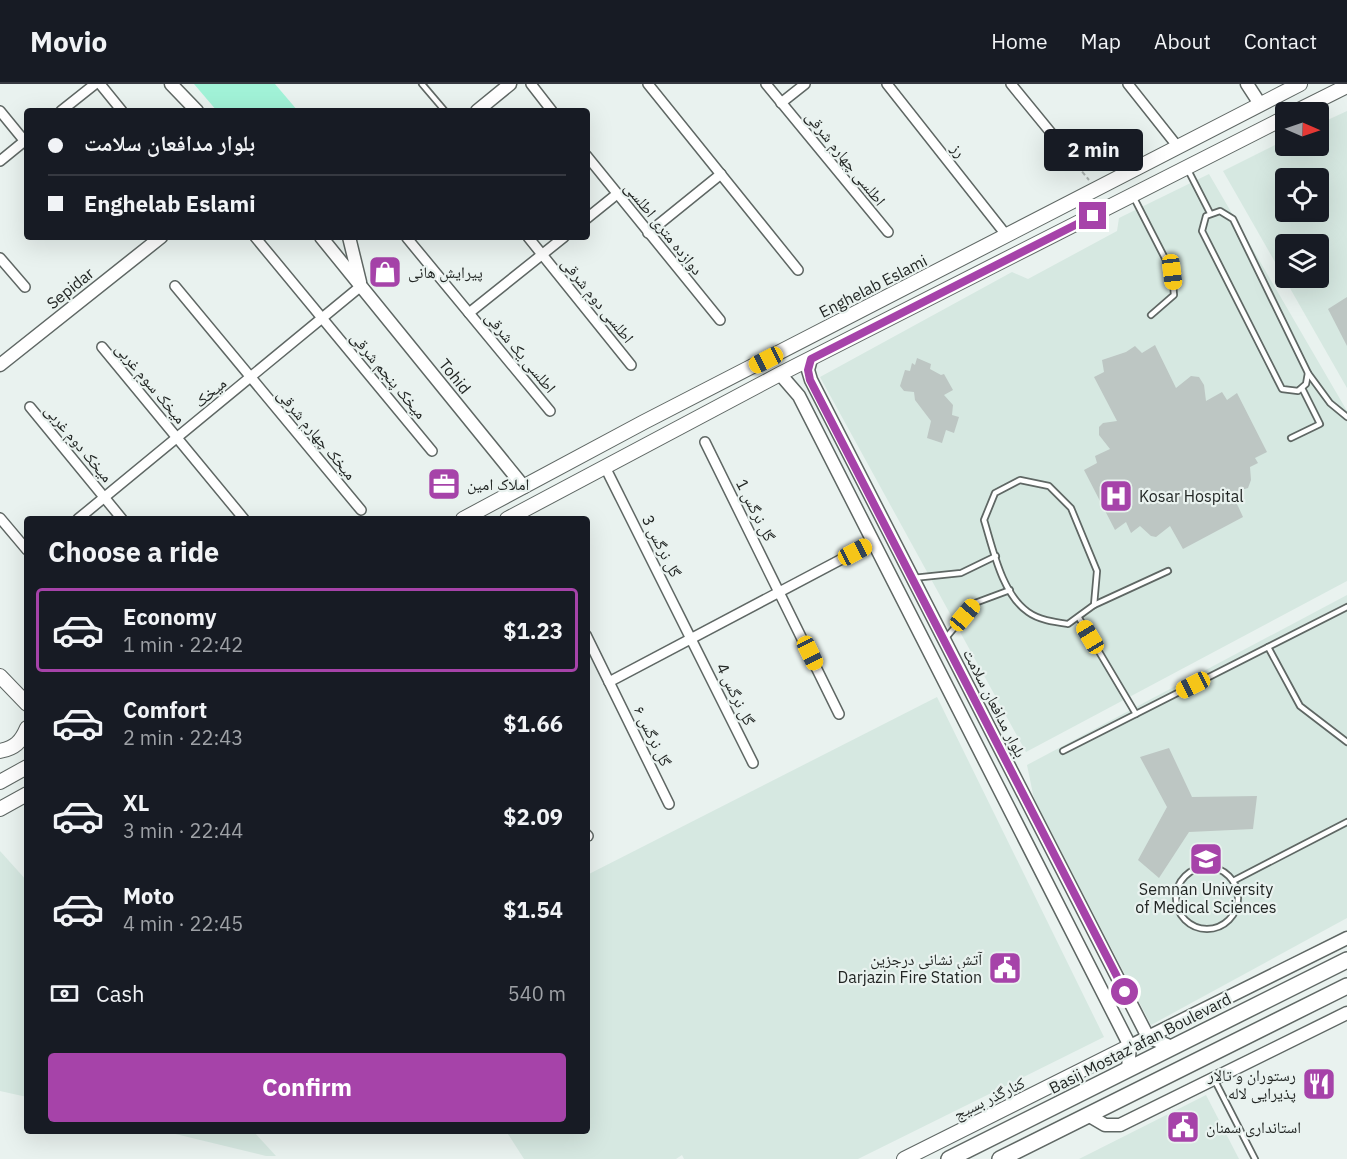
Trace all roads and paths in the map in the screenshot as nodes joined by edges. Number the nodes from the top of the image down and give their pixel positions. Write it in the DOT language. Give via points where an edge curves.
graph roads {
  1 [pos="95,84"];
  2 [pos="100,84"];
  3 [pos="171,84"];
  4 [pos="422,84"];
  5 [pos="510,84"];
  6 [pos="531,84"];
  7 [pos="648,84"];
  8 [pos="766,84"];
  9 [pos="805,84"];
  10 [pos="887,84"];
  11 [pos="1011,84"];
  12 [pos="1128,84"];
  13 [pos="1247,84"];
  14 [pos="1300,84"];
  15 [pos="1347,86"];
  16 [pos="1315,102"];
  17 [pos="781,103"];
  18 [pos="1260,104"];
  19 [pos="65,108"];
  20 [pos="120,108"];
  21 [pos="194,108"];
  22 [pos="442,108"];
  23 [pos="481,108"];
  24 [pos="550,108"];
  25 [pos="0,111"];
  26 [pos="1275,123"];
  27 [pos="24,139"];
  28 [pos="24,143"];
  29 [pos="1061,145"];
  30 [pos="1178,147"];
  31 [pos="590,160"];
  32 [pos="0,161"];
  33 [pos="1187,168"];
  34 [pos="721,174"];
  35 [pos="1096,189"];
  36 [pos="617,194"];
  37 [pos="1132,196"];
  38 [pos="1210,213"];
  39 [pos="590,216"];
  40 [pos="888,232"];
  41 [pos="648,233"];
  42 [pos="1007,236"];
  43 [pos="157,240"];
  44 [pos="257,240"];
  45 [pos="323,240"];
  46 [pos="350,240"];
  47 [pos="409,240"];
  48 [pos="530,240"];
  49 [pos="560,240"];
  50 [pos="542,255"];
  51 [pos="0,258"];
  52 [pos="798,270"];
  53 [pos="175,286"];
  54 [pos="361,286"];
  55 [pos="25,287"];
  56 [pos="908,287"];
  57 [pos="917,306"];
  58 [pos="469,313"];
  59 [pos="1151,315"];
  60 [pos="322,319"];
  61 [pos="720,320"];
  62 [pos="102,347"];
  63 [pos="811,359"];
  64 [pos="0,365"];
  65 [pos="631,365"];
  66 [pos="1308,373"];
  67 [pos="780,375"];
  68 [pos="251,378"];
  69 [pos="814,387"];
  70 [pos="1302,388"];
  71 [pos="799,396"];
  72 [pos="30,407"];
  73 [pos="550,411"];
  74 [pos="1347,417"];
  75 [pos="644,422"];
  76 [pos="1291,438"];
  77 [pos="177,439"];
  78 [pos="655,440"];
  79 [pos="705,442"];
  80 [pos="432,451"];
  81 [pos="605,467"];
  82 [pos="524,487"];
  83 [pos="105,498"];
  84 [pos="361,510"];
  85 [pos="82,516"];
  86 [pos="120,516"];
  87 [pos="241,516"];
  88 [pos="469,516"];
  89 [pos="513,516"];
  90 [pos="0,518"];
  91 [pos="874,542"];
  92 [pos="24,546"];
  93 [pos="996,556"];
  94 [pos="1168,571"];
  95 [pos="912,578"];
  96 [pos="1010,590"];
  97 [pos="780,592"];
  98 [pos="1094,605"];
  99 [pos="1347,607"];
  100 [pos="1079,618"];
  101 [pos="692,638"];
  102 [pos="944,640"];
  103 [pos="590,643"];
  104 [pos="1268,647"];
  105 [pos="596,655"];
  106 [pos="590,658"];
  107 [pos="0,676"];
  108 [pos="609,682"];
  109 [pos="973,697"];
  110 [pos="24,704"];
  111 [pos="957,705"];
  112 [pos="839,714"];
  113 [pos="1136,714"];
  114 [pos="990,731"];
  115 [pos="24,735"];
  116 [pos="974,739"];
  117 [pos="1347,742"];
  118 [pos="0,751"];
  119 [pos="1063,751"];
  120 [pos="753,763"];
  121 [pos="24,769"];
  122 [pos="0,782"];
  123 [pos="24,796"];
  124 [pos="669,804"];
  125 [pos="0,809"];
  126 [pos="1347,822"];
  127 [pos="1233,881"];
  128 [pos="1347,938"];
  129 [pos="1347,960"];
  130 [pos="1347,986"];
  131 [pos="1135,1012"];
  132 [pos="1347,1013"];
  133 [pos="1118,1023"];
  134 [pos="1148,1037"];
  135 [pos="1130,1046"];
  136 [pos="1172,1047"];
  137 [pos="1128,1069"];
  138 [pos="1214,1079"];
  139 [pos="1088,1114"];
  140 [pos="1023,1154"];
  141 [pos="904,1159"];
  142 [pos="949,1159"];
  143 [pos="1000,1159"];
  144 [pos="1255,1159"];
  1 -- 19 [label="street"];
  2 -- 20 [label="street"];
  3 -- 21 [label="street"];
  4 -- 22 [label="lane"];
  5 -- 23 [label="street"];
  6 -- 24 [label="street"];
  7 -- 34 [label="street"];
  8 -- 17 [label="street, اطلسی چهارم شرقی"];
  9 -- 17 [label="street"];
  10 -- 42 [label="street, رز"];
  11 -- 29 [label="street"];
  12 -- 30 [label="street"];
  13 -- 18 [label="street"];
  14 -- 18 [label="main road, Enghelab Eslami"];
  15 -- 16 [label="main road"];
  17 -- 40 [label="street, اطلسی چهارم شرقی"];
  18 -- 30 [label="main road, Enghelab Eslami"];
  25 -- 27 [label="street"];
  26 -- 33 [label="main road"];
  28 -- 32 [label="street"];
  29 -- 35 [label="path"];
  30 -- 35 [label="main road, Enghelab Eslami"];
  31 -- 36 [label="street, دوازده متری اطلسی"];
  33 -- 37 [label="main road"];
  33 -- 38 [label="lane"];
  34 -- 41 [label="street"];
  34 -- 52 [label="street"];
  35 -- 42 [label="main road, Enghelab Eslami"];
  36 -- 39 [label="street"];
  36 -- 41 [label="street, دوازده متری اطلسی"];
  37 -- 57 [label="main road"];
  37 -- 59 [label="lane" via="1172,272 1174,295"];
  38 -- 66 [label="lane" via="1225,212 1233,219"];
  38 -- 70 [label="lane" via="1203,221 1202,231 1282,389 1292,393"];
  41 -- 61 [label="street, دوازده متری اطلسی"];
  42 -- 56 [label="main road, Enghelab Eslami"];
  43 -- 64 [label="street, Sepidar"];
  44 -- 60 [label="street, میخک پنجم شرقی"];
  45 -- 54 [label="street, Tohid"];
  46 -- 54 [label="street, Tohid"];
  47 -- 58 [label="street, اطلسی یک شرقی"];
  48 -- 50 [label="street, اطلسی دوم شرقی"];
  49 -- 50 [label="street"];
  50 -- 58 [label="street"];
  50 -- 65 [label="street, اطلسی دوم شرقی"];
  51 -- 55 [label="street"];
  53 -- 68 [label="street, میخک چهارم شرقی"];
  54 -- 60 [label="street, میخک"];
  54 -- 82 [label="street, Tohid"];
  56 -- 57 [label="main road"];
  56 -- 75 [label="main road, Enghelab Eslami"];
  57 -- 63 [label="main road"];
  58 -- 73 [label="street, اطلسی یک شرقی"];
  60 -- 68 [label="street, میخک"];
  60 -- 80 [label="street, میخک پنجم شرقی"];
  62 -- 77 [label="street, میخک سوم غربی"];
  63 -- 67 [label="main road"];
  63 -- 69 [label="street, بلوار مدافعان سلامت" via="808,370"];
  66 -- 70 [label="lane"];
  66 -- 74 [label="lane" via="1330,403"];
  67 -- 71 [label="street, بلوار مدافعان سلامت"];
  67 -- 78 [label="main road"];
  68 -- 77 [label="street, میخک"];
  68 -- 84 [label="street, میخک چهارم شرقی"];
  69 -- 71 [label="street" via="807,386"];
  69 -- 95 [label="street, بلوار مدافعان سلامت"];
  70 -- 76 [label="lane" via="1320,424"];
  71 -- 91 [label="street, بلوار مدافعان سلامت"];
  72 -- 83 [label="street, میخک دوم غربی"];
  75 -- 78 [label="main road"];
  75 -- 82 [label="main road, Enghelab Eslami"];
  77 -- 83 [label="street, میخک"];
  77 -- 87 [label="street, میخک سوم غربی"];
  78 -- 81 [label="main road"];
  79 -- 97 [label="street, گل نرگس 1"];
  81 -- 89 [label="main road"];
  81 -- 101 [label="street, گل نرگس 3"];
  82 -- 88 [label="main road, Enghelab Eslami"];
  83 -- 85 [label="street, میخک"];
  83 -- 86 [label="street, میخک دوم غربی"];
  90 -- 92 [label="street"];
  91 -- 97 [label="street"];
  91 -- 111 [label="street, بلوار مدافعان سلامت"];
  93 -- 95 [label="lane" via="962,573"];
  93 -- 96 [label="lane"];
  93 -- 98 [label="lane" via="984,520 995,494 1020,480 1048,486 1071,508 1097,571"];
  94 -- 98 [label="lane"];
  95 -- 102 [label="street, بلوار مدافعان سلامت"];
  96 -- 100 [label="lane" via="1027,612 1050,622 1068,624"];
  96 -- 102 [label="lane" via="975,603"];
  97 -- 101 [label="street"];
  97 -- 112 [label="street, گل نرگس 1"];
  98 -- 100 [label="lane"];
  99 -- 104 [label="lane"];
  100 -- 113 [label="lane"];
  101 -- 108 [label="street"];
  101 -- 120 [label="street, گل نرگس 4"];
  102 -- 109 [label="street, بلوار مدافعان سلامت"];
  103 -- 105 [label="street, گل نرگس ۶"];
  104 -- 113 [label="lane"];
  104 -- 117 [label="lane" via="1300,706"];
  105 -- 106 [label="street"];
  105 -- 108 [label="street, گل نرگس ۶"];
  107 -- 110 [label="main road"];
  108 -- 124 [label="street, گل نرگس ۶"];
  109 -- 111 [label="street" via="969,704"];
  109 -- 114 [label="street, بلوار مدافعان سلامت"];
  111 -- 116 [label="street, بلوار مدافعان سلامت"];
  113 -- 119 [label="lane"];
  114 -- 116 [label="street" via="978,732"];
  114 -- 131 [label="street, بلوار مدافعان سلامت"];
  115 -- 118 [label="main road" via="11,748"];
  116 -- 133 [label="street, بلوار مدافعان سلامت"];
  121 -- 122 [label="main road"];
  123 -- 125 [label="main road"];
  126 -- 127 [label="lane"];
  127 -- 127 [label="lane" via="1226,873 1208,867 1189,872 1175,898 1182,918 1200,929 1221,926 1236,910 1237,890"];
  128 -- 134 [label="street, کنارگذر بسیج"];
  129 -- 136 [label="main road, Basij Mostaz'afan Boulevard"];
  130 -- 139 [label="main road"];
  131 -- 133 [label="street" via="1129,1025"];
  131 -- 134 [label="street, بلوار مدافعان سلامت"];
  132 -- 138 [label="street"];
  133 -- 135 [label="street, بلوار مدافعان سلامت"];
  134 -- 135 [label="street, کنارگذر بسیج"];
  134 -- 136 [label="street"];
  135 -- 137 [label="street"];
  135 -- 141 [label="main road, کنارگذر بسیج"];
  136 -- 137 [label="main road, Basij Mostaz'afan Boulevard"];
  137 -- 142 [label="main road, Basij Mostaz'afan Boulevard"];
  138 -- 139 [label="street" via="1120,1125 1105,1125"];
  138 -- 144 [label="lane"];
  139 -- 140 [label="main road"];
  140 -- 143 [label="main road"];
}
